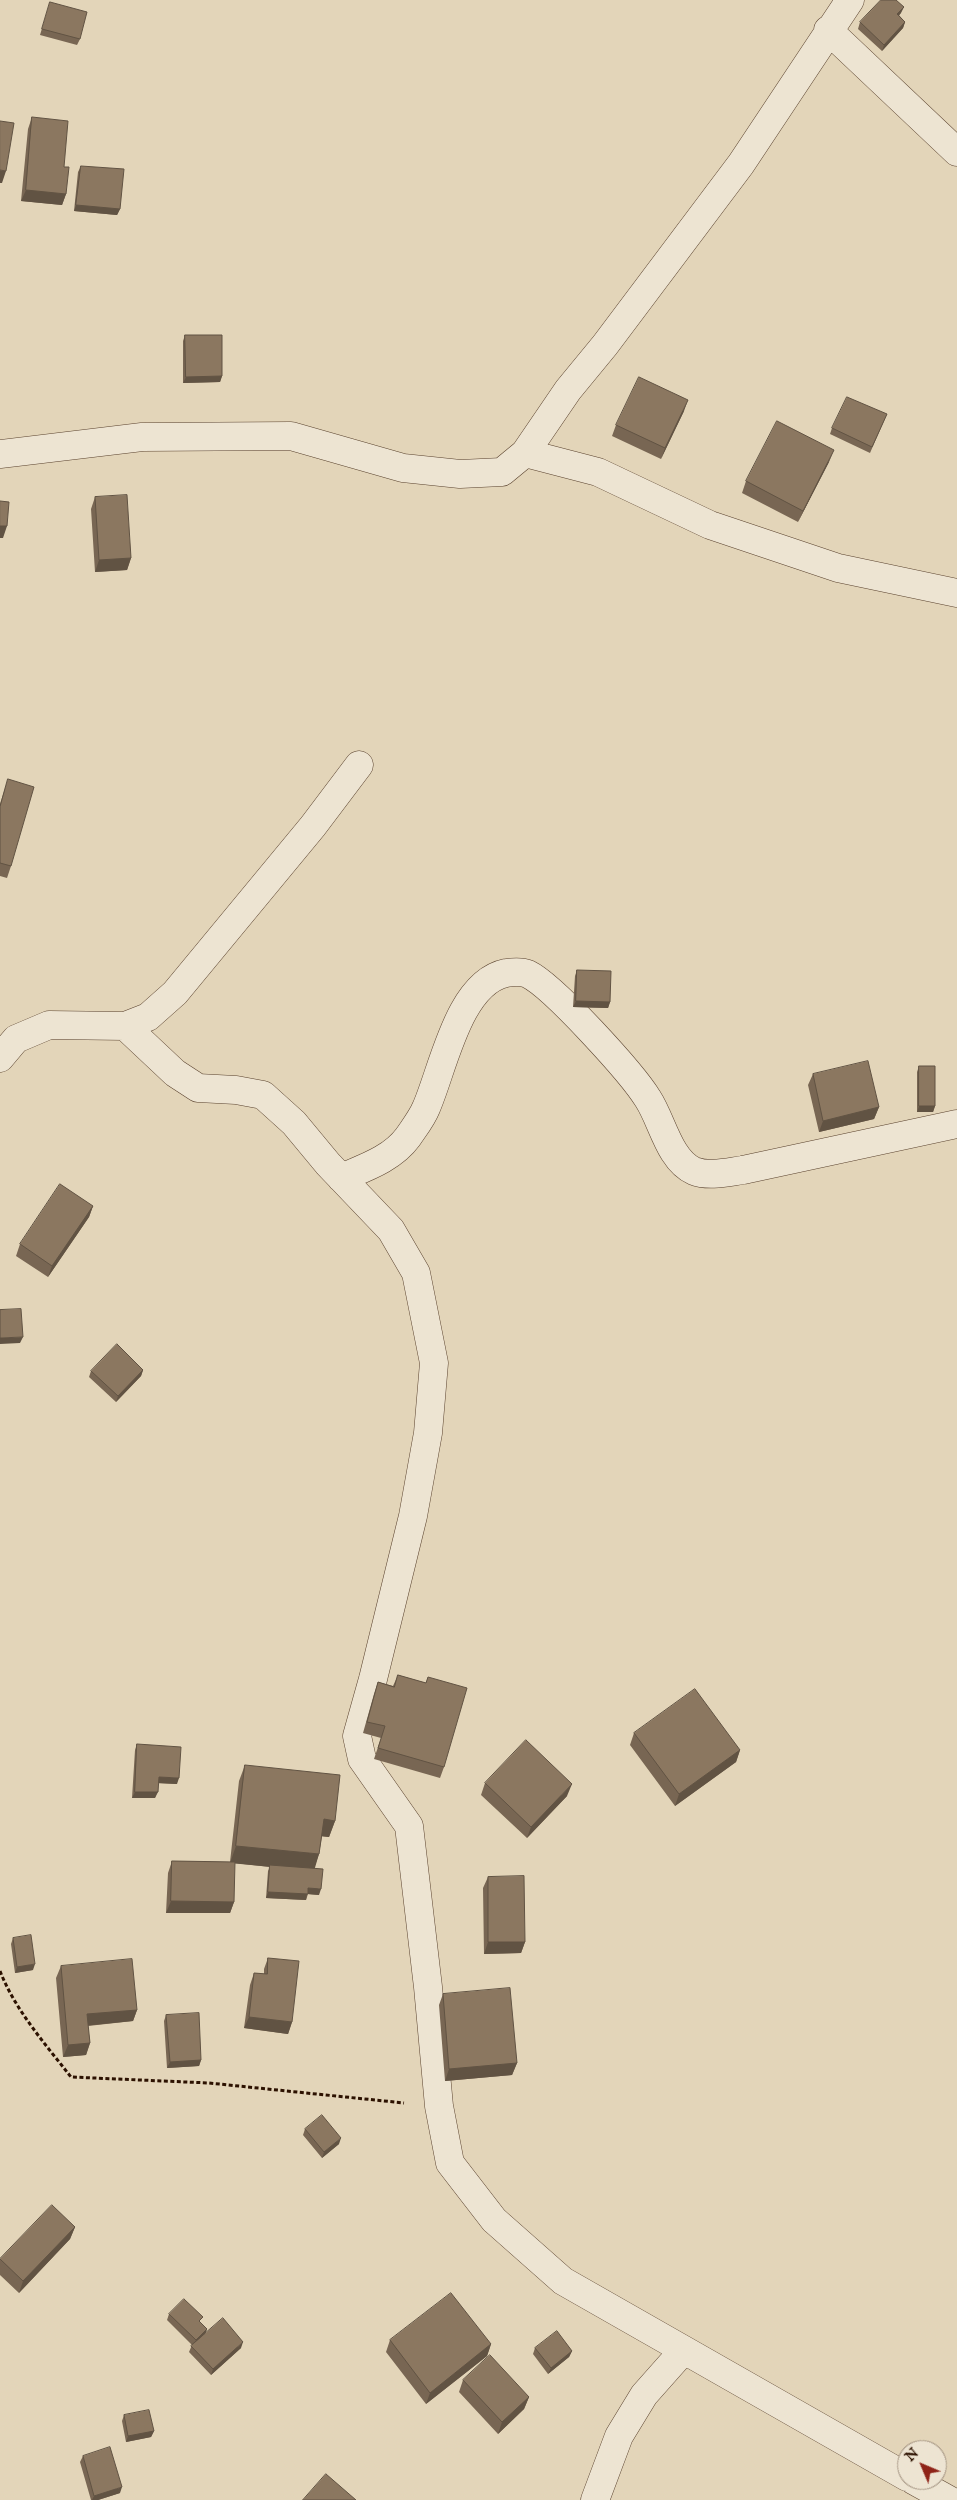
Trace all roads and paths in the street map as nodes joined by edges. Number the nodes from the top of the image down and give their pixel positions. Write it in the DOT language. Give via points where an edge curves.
graph roads {
  1 [pos="850,0"];
  2 [pos="828,30"];
  3 [pos="957,152"];
  4 [pos="525,453"];
  5 [pos="0,454"];
  6 [pos="957,593"];
  7 [pos="359,765"];
  8 [pos="125,1026"];
  9 [pos="0,1058"];
  10 [pos="957,1124"];
  11 [pos="341,1178"];
  12 [pos="0,1972"];
  13 [pos="439,2106"];
  14 [pos="683,2351"];
  15 [pos="897,2470"];
  16 [pos="931,2490"];
  17 [pos="595,2500"];
  18 [pos="949,2500"];
  1 -- 2 [label="street"];
  2 -- 3 [label="street"];
  2 -- 4 [label="street" via="741,164 568,390"];
  4 -- 5 [label="street" via="502,472 460,474 403,468 292,436 142,438"];
  4 -- 6 [label="street" via="598,472 710,525 838,568"];
  7 -- 8 [label="street" via="176,993 148,1017"];
  8 -- 9 [label="street" via="50,1025 16,1039"];
  8 -- 11 [label="street" via="175,1073 198,1088 262,1095 294,1123"];
  10 -- 11 [label="street" via="743,1170 711,1174 694,1171 678,1157 644,1093 600,1042 540,981 526,973 514,972 490,980 470,1001 426,1110 406,1139 384,1158"];
  11 -- 13 [label="street" via="391,1230 416,1273 434,1362 428,1433 413,1516 357,1736 362,1759 408,1826"];
  12 -- 13 [label="path" via="5,1985 71,2077 209,2083"];
  13 -- 14 [label="street" via="450,2163 494,2220 563,2282"];
  14 -- 15 [label="street"];
  14 -- 17 [label="street" via="644,2395 619,2436"];
  16 -- 18 [label="street"];
}
